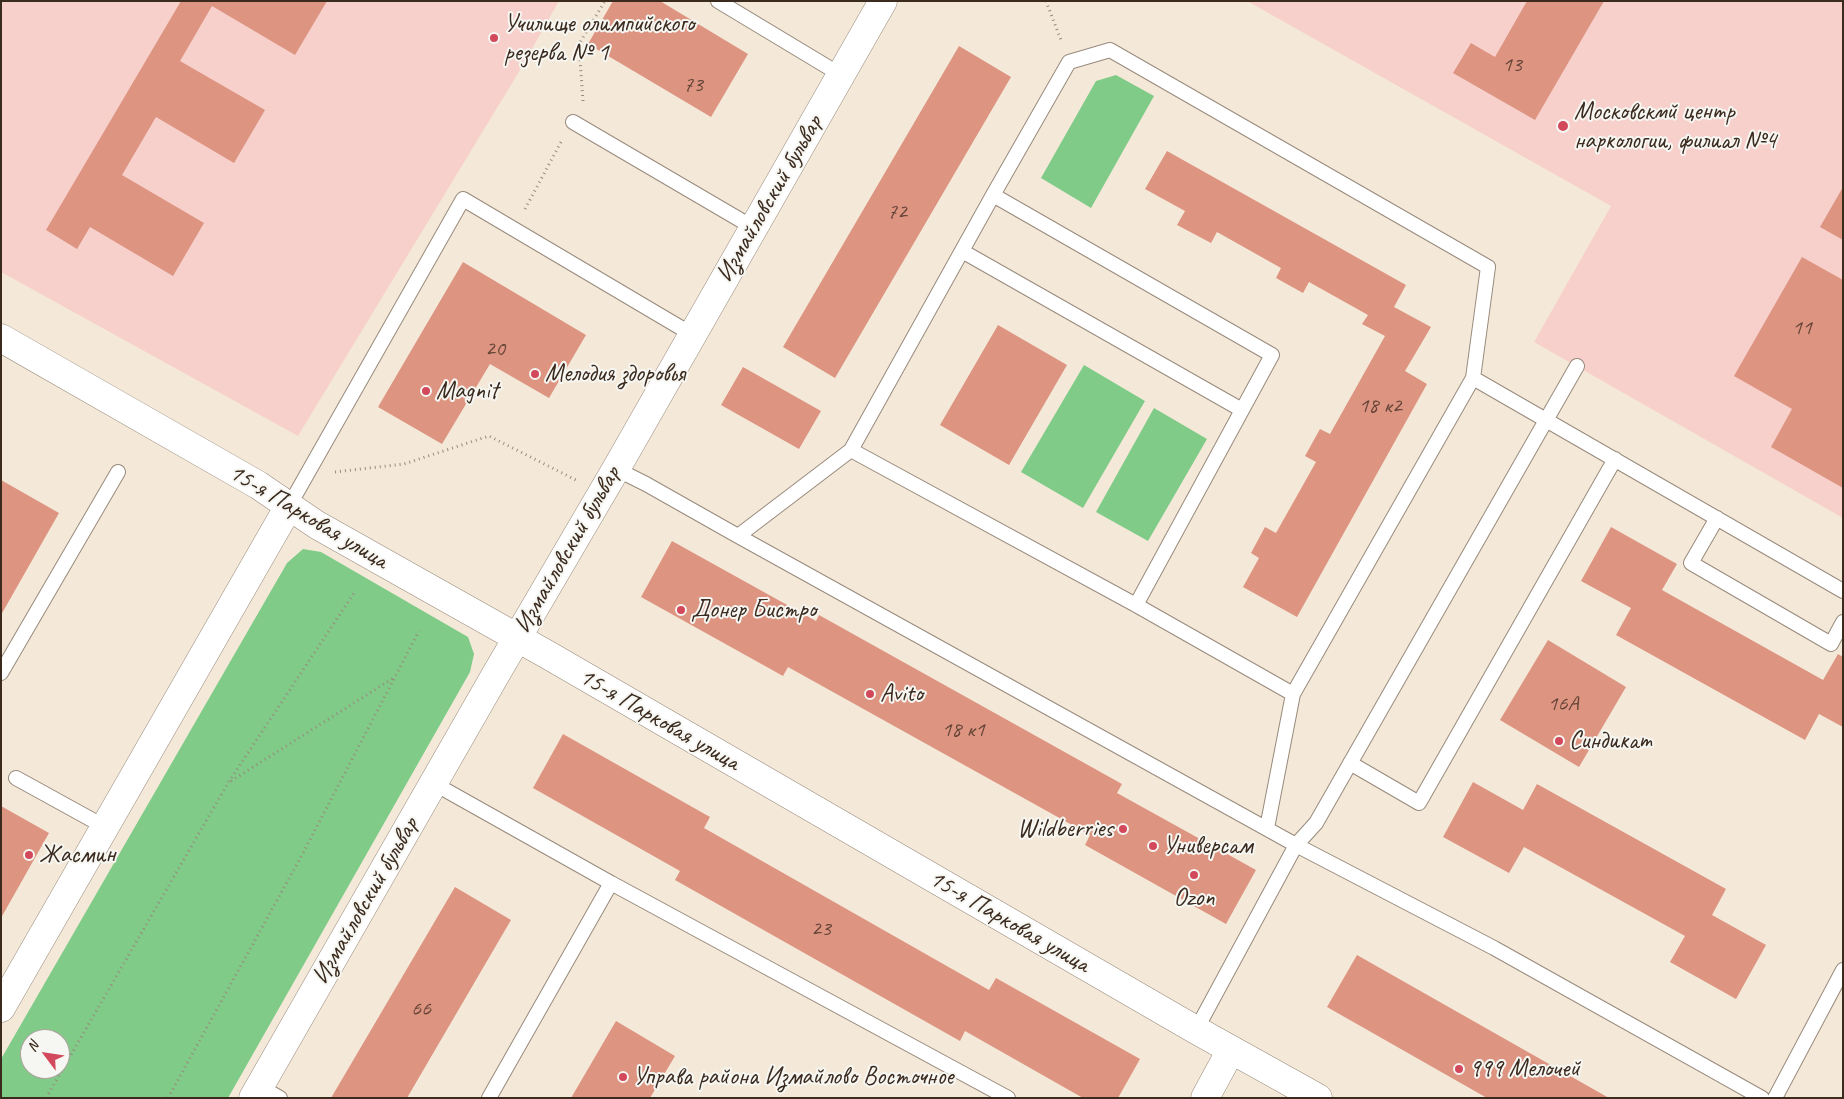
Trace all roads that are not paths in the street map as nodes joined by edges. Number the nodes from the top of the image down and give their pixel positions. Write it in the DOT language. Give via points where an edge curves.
graph roads {
  1 [pos="718,1"];
  2 [pos="883,1"];
  3 [pos="841,74"];
  4 [pos="573,122"];
  5 [pos="993,195"];
  6 [pos="754,228"];
  7 [pos="962,251"];
  8 [pos="693,334"];
  9 [pos="1,338"];
  10 [pos="1576,366"];
  11 [pos="1473,378"];
  12 [pos="1242,410"];
  13 [pos="1546,420"];
  14 [pos="851,450"];
  15 [pos="1615,459"];
  16 [pos="616,469"];
  17 [pos="118,472"];
  18 [pos="289,506"];
  19 [pos="1716,518"];
  20 [pos="738,536"];
  21 [pos="1843,591"];
  22 [pos="1136,605"];
  23 [pos="1843,622"];
  24 [pos="517,638"];
  25 [pos="1,673"];
  26 [pos="1292,694"];
  27 [pos="1350,763"];
  28 [pos="16,778"];
  29 [pos="433,783"];
  30 [pos="105,827"];
  31 [pos="1267,828"];
  32 [pos="1296,845"];
  33 [pos="611,884"];
  34 [pos="1843,970"];
  35 [pos="1,1008"];
  36 [pos="1196,1030"];
  37 [pos="1231,1050"];
  38 [pos="264,1094"];
  39 [pos="990,1094"];
  40 [pos="489,1098"];
  41 [pos="1008,1098"];
  42 [pos="1205,1098"];
  43 [pos="1318,1098"];
  44 [pos="1762,1098"];
  45 [pos="1775,1098"];
  1 -- 3 [label="lane"];
  2 -- 3 [label="street, Измайловский бульвар"];
  3 -- 6 [label="street, Измайловский бульвар"];
  4 -- 6 [label="lane"];
  5 -- 7 [label="lane"];
  5 -- 11 [label="lane" via="1069,62 1110,50 1488,267"];
  5 -- 12 [label="lane" via="1272,355"];
  6 -- 8 [label="street, Измайловский бульвар"];
  7 -- 12 [label="lane"];
  7 -- 14 [label="lane"];
  8 -- 16 [label="street, Измайловский бульвар"];
  8 -- 18 [label="lane" via="463,199"];
  9 -- 18 [label="street, 15-я Парковая улица" via="258,485"];
  10 -- 13 [label="lane"];
  11 -- 13 [label="lane"];
  11 -- 26 [label="lane"];
  12 -- 22 [label="lane"];
  13 -- 15 [label="lane"];
  13 -- 27 [label="lane"];
  14 -- 20 [label="lane"];
  14 -- 22 [label="lane"];
  15 -- 19 [label="lane"];
  15 -- 27 [label="lane" via="1419,803"];
  16 -- 20 [label="lane"];
  16 -- 24 [label="street, Измайловский бульвар"];
  17 -- 25 [label="lane"];
  18 -- 24 [label="street, 15-я Парковая улица"];
  18 -- 30 [label="street"];
  19 -- 21 [label="lane"];
  19 -- 23 [label="lane" via="1691,563 1831,644"];
  20 -- 31 [label="lane"];
  22 -- 26 [label="lane"];
  24 -- 29 [label="street, Измайловский бульвар"];
  24 -- 36 [label="street, 15-я Парковая улица"];
  26 -- 31 [label="lane"];
  27 -- 32 [label="lane" via="1316,823"];
  28 -- 30 [label="lane"];
  29 -- 33 [label="lane"];
  29 -- 38 [label="street, Измайловский бульвар"];
  30 -- 35 [label="street"];
  31 -- 32 [label="lane"];
  32 -- 36 [label="lane"];
  32 -- 44 [label="lane" via="1503,953"];
  33 -- 39 [label="lane"];
  33 -- 40 [label="lane"];
  34 -- 45 [label="lane"];
  36 -- 37 [label="street, 15-я Парковая улица"];
  37 -- 42 [label="street"];
  37 -- 43 [label="street, 15-я Парковая улица"];
  39 -- 41 [label="lane"];
}
